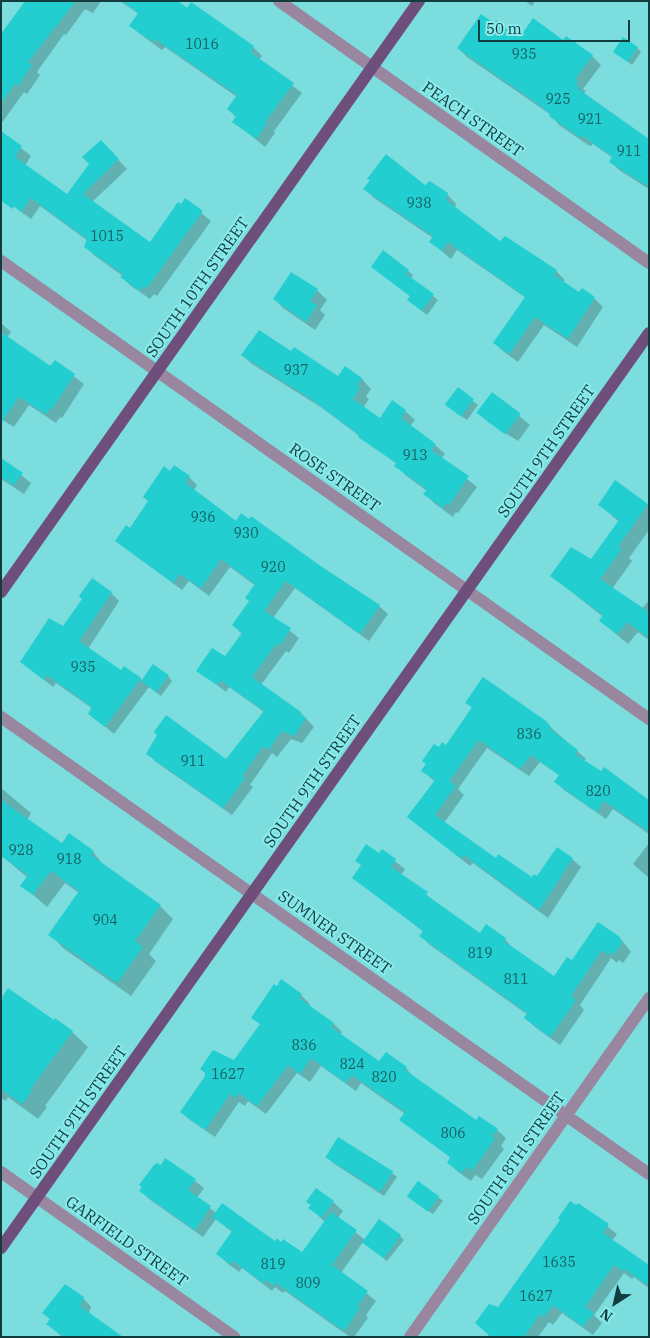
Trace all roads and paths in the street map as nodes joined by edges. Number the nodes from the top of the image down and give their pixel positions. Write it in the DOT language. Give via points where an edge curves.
graph roads {
  1 [pos="278,1"];
  2 [pos="419,1"];
  3 [pos="372,68"];
  4 [pos="1,261"];
  5 [pos="649,263"];
  6 [pos="649,333"];
  7 [pos="157,371"];
  8 [pos="467,590"];
  9 [pos="1,592"];
  10 [pos="1,717"];
  11 [pos="649,719"];
  12 [pos="252,893"];
  13 [pos="649,998"];
  14 [pos="566,1116"];
  15 [pos="1,1172"];
  16 [pos="649,1174"];
  17 [pos="37,1197"];
  18 [pos="1,1248"];
  19 [pos="234,1337"];
  20 [pos="410,1337"];
  1 -- 3 [label="street, PEACH STREET"];
  2 -- 3 [label="main road, SOUTH 10TH STREET"];
  3 -- 5 [label="street, PEACH STREET"];
  3 -- 7 [label="main road, SOUTH 10TH STREET"];
  4 -- 7 [label="street, ROSE STREET"];
  6 -- 8 [label="main road, SOUTH 9TH STREET"];
  7 -- 8 [label="street, ROSE STREET"];
  7 -- 9 [label="main road, SOUTH 10TH STREET"];
  8 -- 11 [label="street, ROSE STREET"];
  8 -- 12 [label="main road, SOUTH 9TH STREET"];
  10 -- 12 [label="street, SUMNER STREET"];
  12 -- 14 [label="street, SUMNER STREET"];
  12 -- 17 [label="main road, SOUTH 9TH STREET"];
  13 -- 14 [label="street, SOUTH 8TH STREET"];
  14 -- 16 [label="street, SUMNER STREET"];
  14 -- 20 [label="street, SOUTH 8TH STREET"];
  15 -- 17 [label="street, GARFIELD STREET"];
  17 -- 18 [label="main road, SOUTH 9TH STREET"];
  17 -- 19 [label="street, GARFIELD STREET"];
}
